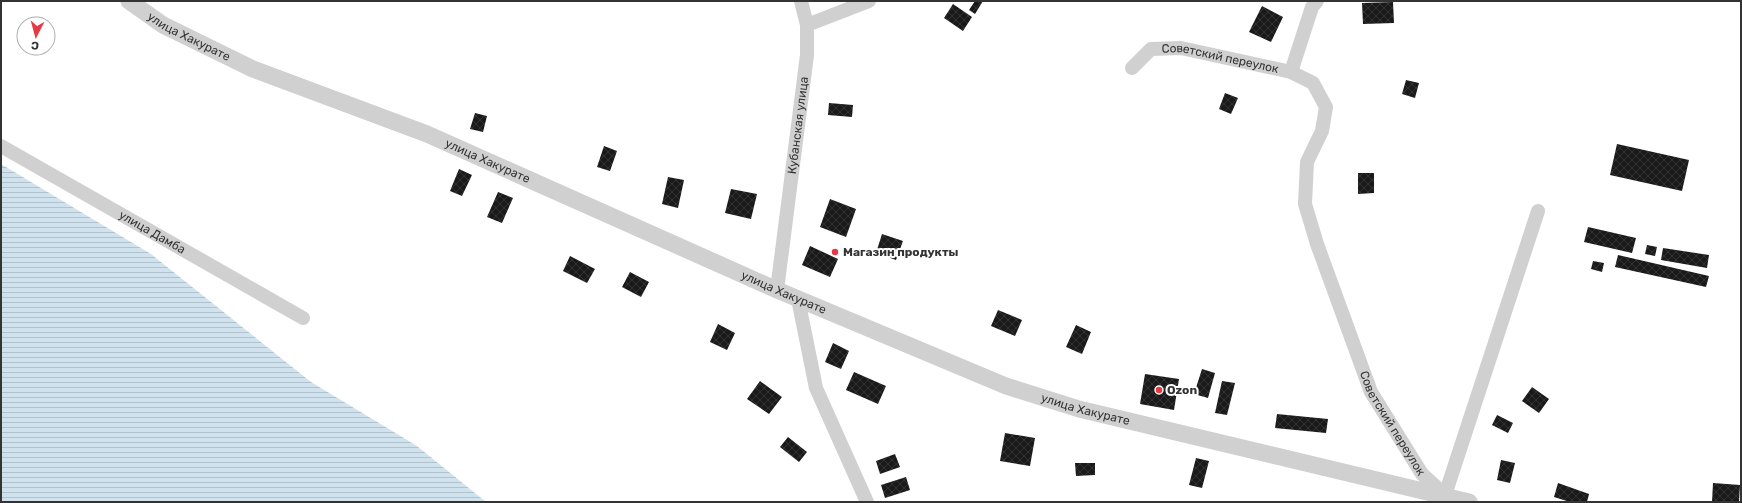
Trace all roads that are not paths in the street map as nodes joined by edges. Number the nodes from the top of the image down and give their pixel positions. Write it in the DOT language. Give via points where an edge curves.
graph roads {
  1 [pos="129,1"];
  2 [pos="801,1"];
  3 [pos="869,1"];
  4 [pos="1317,1"];
  5 [pos="808,25"];
  6 [pos="1132,68"];
  7 [pos="1291,72"];
  8 [pos="1,146"];
  9 [pos="1538,211"];
  10 [pos="777,290"];
  11 [pos="798,299"];
  12 [pos="303,318"];
  13 [pos="1445,495"];
  14 [pos="867,502"];
  15 [pos="1469,502"];
  1 -- 10 [label="street, улица Хакурате" via="163,25 253,69 427,134"];
  2 -- 5 [label="street, Кубанская улица"];
  3 -- 5 [label="street"];
  4 -- 7 [label="street, Советский переулок" via="1312,7"];
  5 -- 10 [label="street, Кубанская улица" via="807,55"];
  6 -- 7 [label="street, Советский переулок" via="1151,50 1181,48"];
  7 -- 13 [label="street, Советский переулок" via="1313,83 1326,107 1322,131 1307,162 1305,204 1317,244 1371,392 1422,474"];
  8 -- 12 [label="street, улица Дамба"];
  9 -- 13 [label="street"];
  10 -- 11 [label="street, улица Хакурате"];
  11 -- 13 [label="street, улица Хакурате" via="1006,386 1072,406"];
  11 -- 14 [label="street" via="816,388"];
  13 -- 15 [label="street, улица Хакурате"];
}
